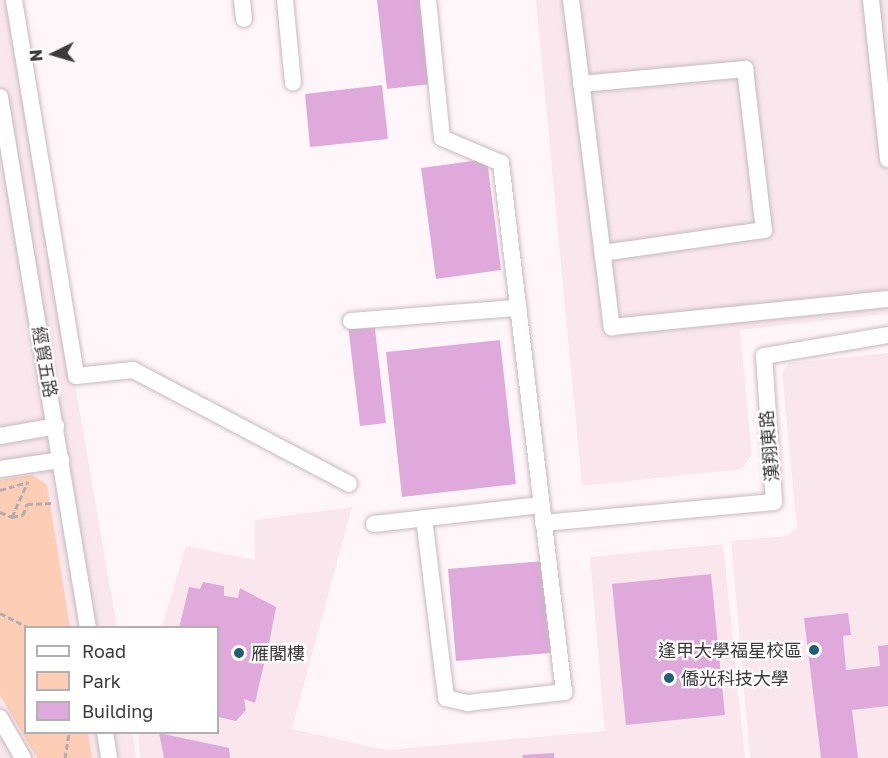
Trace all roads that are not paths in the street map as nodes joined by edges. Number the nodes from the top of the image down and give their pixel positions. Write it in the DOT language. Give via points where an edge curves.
graph roads {
  1 [pos="14,0"];
  2 [pos="242,0"];
  3 [pos="285,0"];
  4 [pos="428,0"];
  5 [pos="571,0"];
  6 [pos="870,0"];
  7 [pos="244,19"];
  8 [pos="293,83"];
  9 [pos="581,84"];
  10 [pos="0,97"];
  11 [pos="888,159"];
  12 [pos="603,253"];
  13 [pos="888,299"];
  14 [pos="518,308"];
  15 [pos="351,321"];
  16 [pos="888,335"];
  17 [pos="76,376"];
  18 [pos="48,380"];
  19 [pos="56,426"];
  20 [pos="0,435"];
  21 [pos="61,460"];
  22 [pos="0,469"];
  23 [pos="349,484"];
  24 [pos="541,505"];
  25 [pos="424,518"];
  26 [pos="543,523"];
  27 [pos="374,524"];
  28 [pos="88,626"];
  29 [pos="0,718"];
  30 [pos="105,734"];
  31 [pos="23,758"];
  32 [pos="109,758"];
  1 -- 17 [label="street"];
  2 -- 7 [label="street"];
  3 -- 8 [label="street"];
  4 -- 14 [label="street" via="442,138 501,163"];
  5 -- 9 [label="street"];
  6 -- 11 [label="street"];
  9 -- 12 [label="street"];
  9 -- 12 [label="street" via="745,69 764,230"];
  10 -- 18 [label="street, 經貿五路"];
  12 -- 13 [label="street" via="612,327"];
  14 -- 15 [label="street"];
  14 -- 24 [label="street"];
  16 -- 26 [label="street, 漢翔東路" via="764,356 774,502"];
  17 -- 18 [label="street"];
  17 -- 23 [label="street" via="133,370"];
  18 -- 19 [label="street, 經貿五路"];
  19 -- 20 [label="street"];
  19 -- 21 [label="street, 經貿五路"];
  21 -- 22 [label="street"];
  21 -- 28 [label="street, 經貿五路"];
  24 -- 25 [label="street"];
  24 -- 26 [label="street"];
  25 -- 26 [label="street" via="446,698 468,703 564,692"];
  25 -- 27 [label="street"];
  29 -- 31 [label="street"];
  30 -- 32 [label="street"];
}
